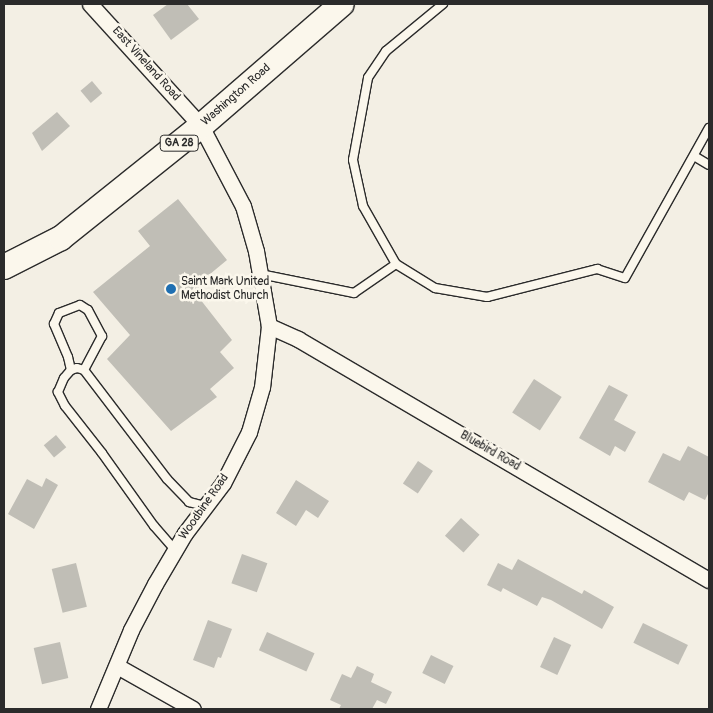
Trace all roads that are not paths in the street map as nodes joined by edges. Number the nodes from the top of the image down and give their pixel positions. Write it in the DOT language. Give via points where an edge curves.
graph roads {
  1 [pos="90,4"];
  2 [pos="342,4"];
  3 [pos="443,4"];
  4 [pos="201,126"];
  5 [pos="709,128"];
  6 [pos="694,156"];
  7 [pos="709,165"];
  8 [pos="396,264"];
  9 [pos="4,267"];
  10 [pos="260,274"];
  11 [pos="269,326"];
  12 [pos="71,370"];
  13 [pos="84,370"];
  14 [pos="205,506"];
  15 [pos="175,550"];
  16 [pos="709,580"];
  17 [pos="117,666"];
  18 [pos="98,709"];
  19 [pos="194,709"];
  1 -- 4 [label="street, East Vineland Road"];
  2 -- 4 [label="main road, Washington Road / GA 28"];
  3 -- 8 [label="lane" via="386,51 368,78 352,160 363,206"];
  4 -- 9 [label="main road, Washington Road / GA 28" via="61,238"];
  4 -- 10 [label="street, Woodbine Road" via="243,206"];
  5 -- 6 [label="lane"];
  6 -- 7 [label="lane"];
  6 -- 8 [label="lane" via="625,278 597,269 487,297 435,288"];
  8 -- 10 [label="lane" via="354,294"];
  10 -- 11 [label="street, Woodbine Road"];
  11 -- 14 [label="street, Woodbine Road" via="262,387 249,432 223,483"];
  11 -- 16 [label="street, Bluebird Road" via="298,339"];
  12 -- 13 [label="lane"];
  12 -- 13 [label="lane" via="54,324 59,313 80,305 88,310 102,336"];
  12 -- 15 [label="lane" via="58,392 64,406"];
  13 -- 14 [label="lane" via="167,479 189,502"];
  14 -- 15 [label="street, Woodbine Road"];
  15 -- 17 [label="street, Woodbine Road" via="131,630"];
  17 -- 18 [label="street, Woodbine Road"];
  17 -- 19 [label="street"];
}
